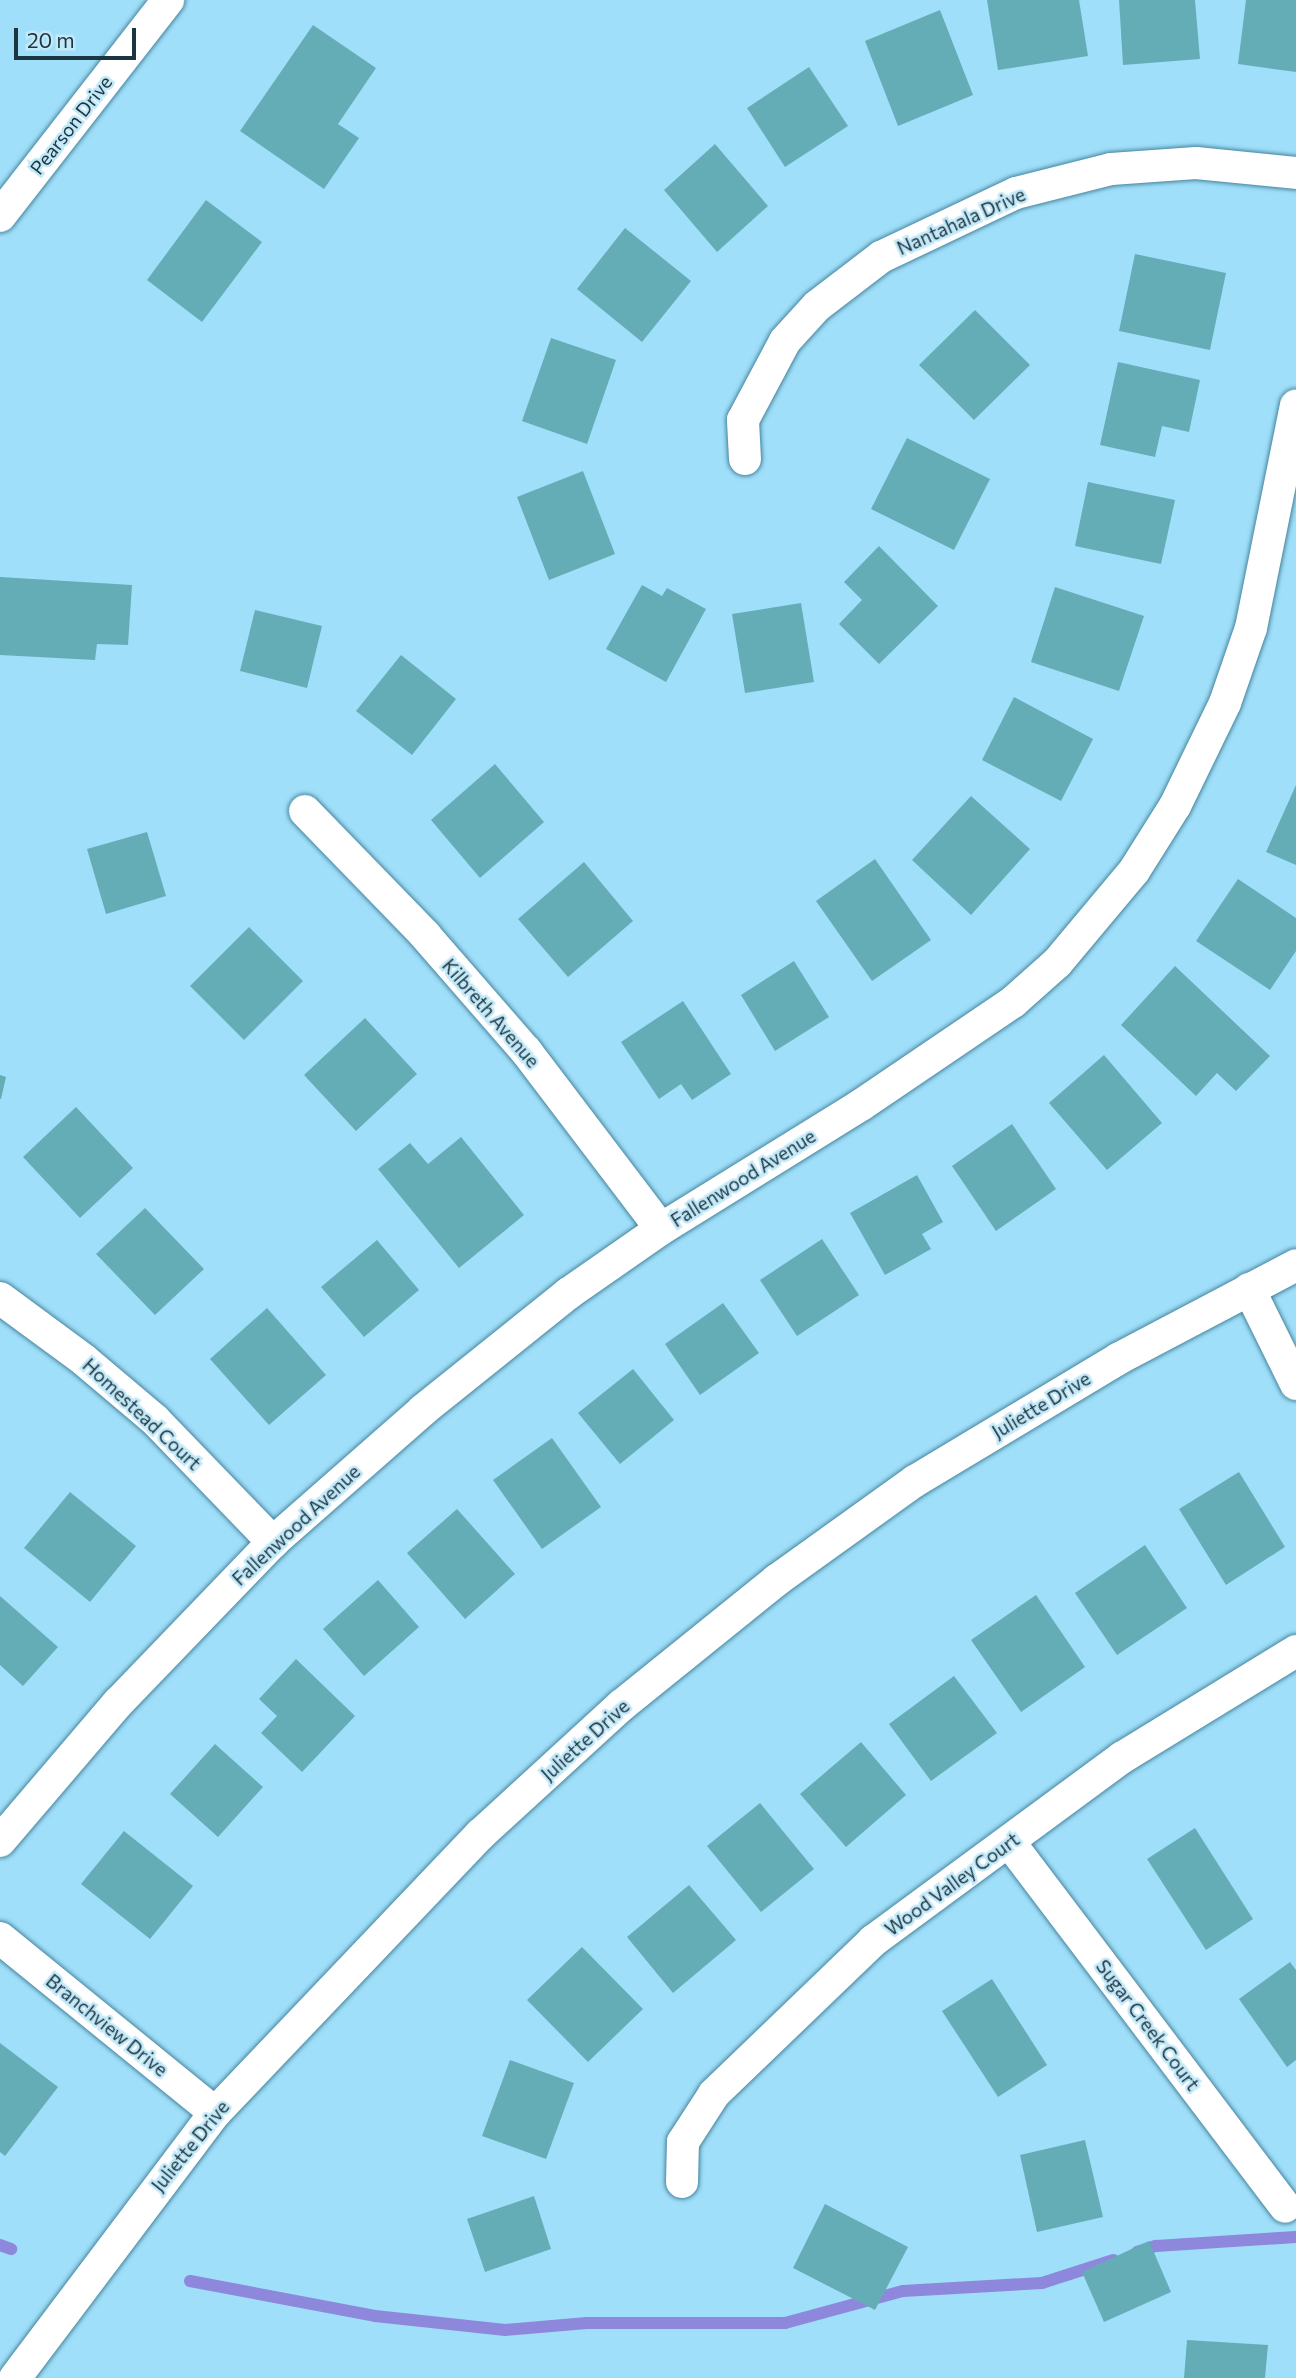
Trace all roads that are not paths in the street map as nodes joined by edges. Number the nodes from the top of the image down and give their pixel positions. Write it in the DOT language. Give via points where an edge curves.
graph roads {
  1 [pos="168,0"];
  2 [pos="1296,173"];
  3 [pos="0,216"];
  4 [pos="1296,405"];
  5 [pos="745,459"];
  6 [pos="305,811"];
  7 [pos="661,1229"];
  8 [pos="1296,1265"];
  9 [pos="1249,1289"];
  10 [pos="0,1298"];
  11 [pos="1296,1384"];
  12 [pos="273,1542"];
  13 [pos="1296,1651"];
  14 [pos="0,1841"];
  15 [pos="1010,1843"];
  16 [pos="0,1938"];
  17 [pos="215,2113"];
  18 [pos="682,2182"];
  19 [pos="1285,2207"];
  20 [pos="15,2378"];
  1 -- 3 [label="street, Pearson Drive"];
  2 -- 5 [label="street, Nantahala Drive" via="1196,163 1111,169 1016,192 881,257 817,306 785,341 743,420"];
  4 -- 7 [label="street, Fallenwood Avenue" via="1251,628 1225,704 1175,806 1113,899 1057,963 1013,1002 861,1105"];
  6 -- 7 [label="street, Kilbreth Avenue" via="425,935 526,1051"];
  7 -- 12 [label="street, Fallenwood Avenue" via="569,1293 423,1410"];
  8 -- 9 [label="street, Juliette Drive"];
  9 -- 11 [label="street"];
  9 -- 17 [label="street, Juliette Drive" via="1118,1359 915,1481 777,1580 622,1705 481,1834"];
  10 -- 12 [label="street, Homestead Court" via="155,1420"];
  12 -- 14 [label="street, Fallenwood Avenue" via="118,1703 23,1808"];
  13 -- 15 [label="street, Wood Valley Court" via="1123,1757"];
  15 -- 18 [label="street, Wood Valley Court" via="873,1941 714,2094 683,2143"];
  15 -- 19 [label="street, Sugar Creek Court"];
  16 -- 17 [label="street, Branchview Drive"];
  17 -- 20 [label="street, Juliette Drive"];
}
